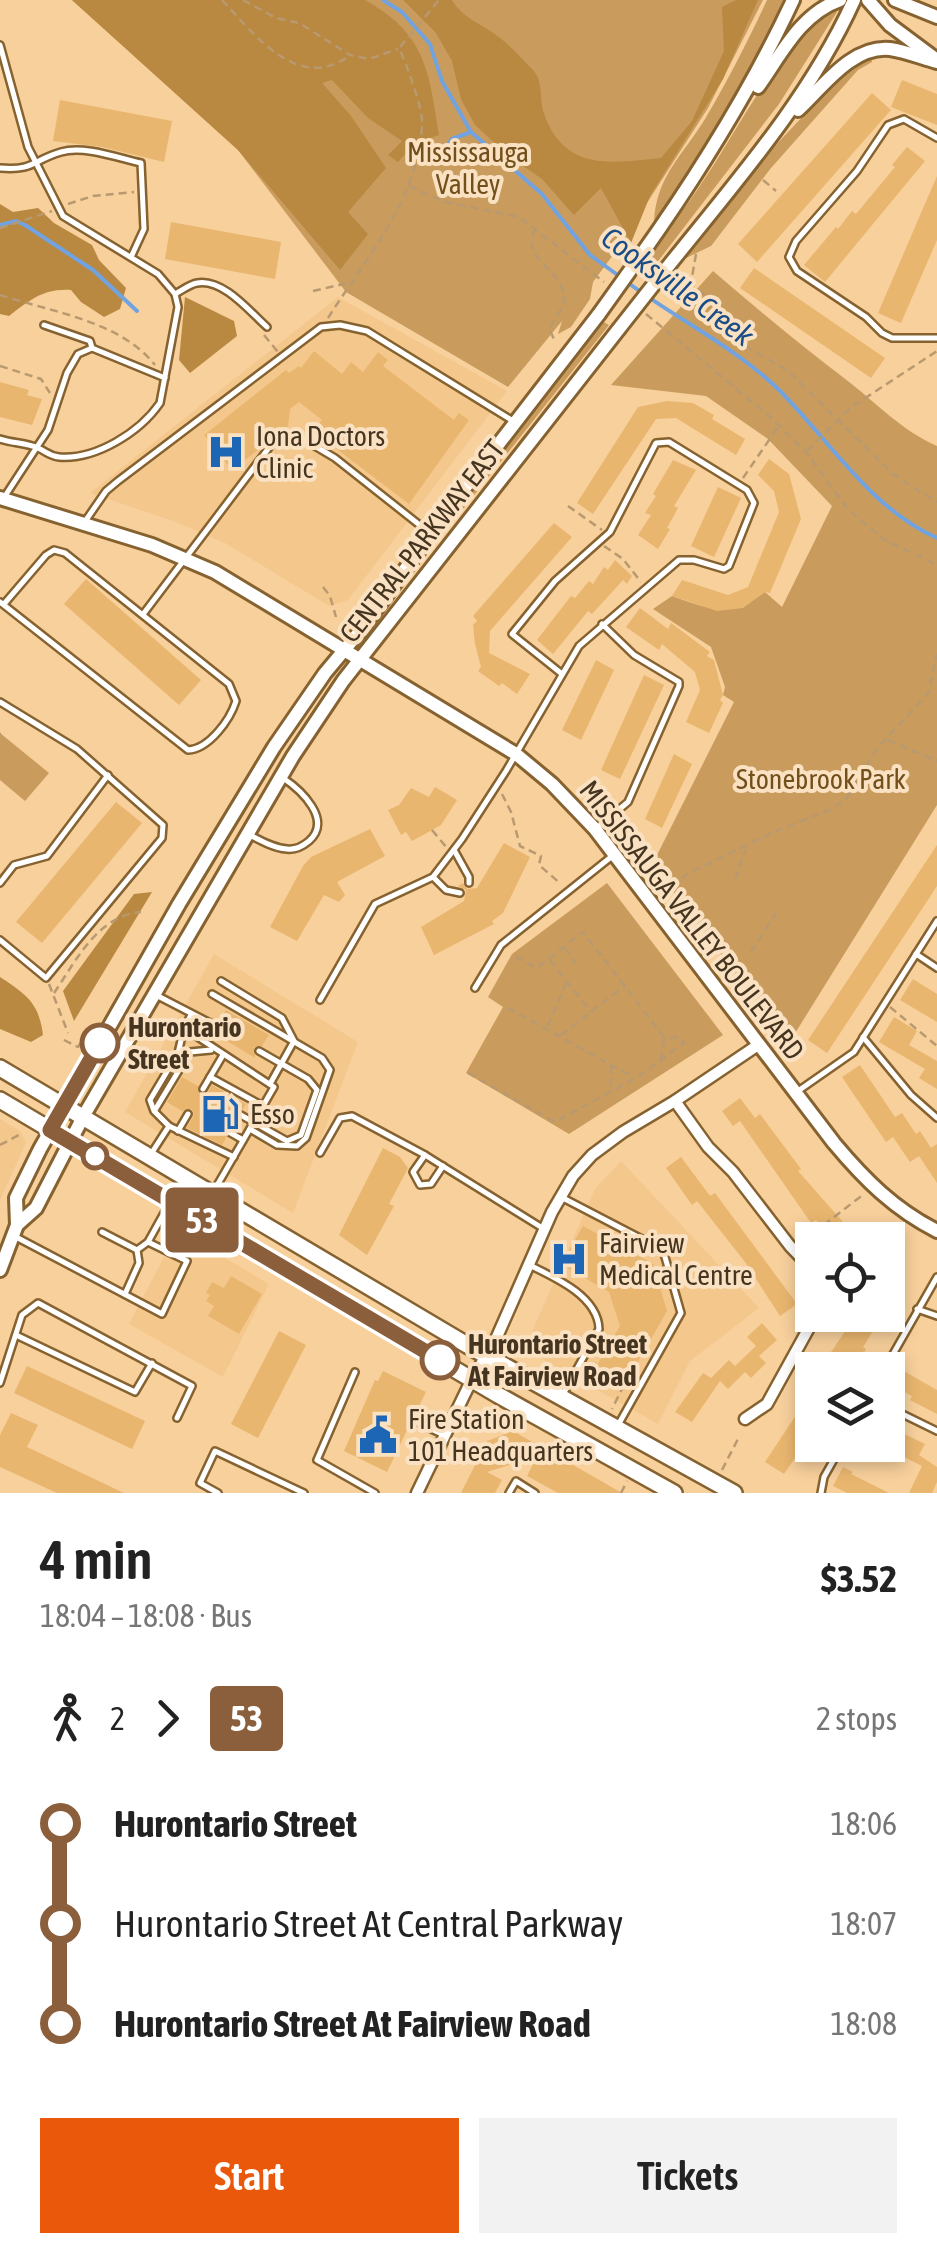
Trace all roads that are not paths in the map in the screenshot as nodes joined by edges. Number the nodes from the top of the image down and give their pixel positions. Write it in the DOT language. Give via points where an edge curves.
graph roads {
  1 [pos="793,0"];
  2 [pos="840,0"];
  3 [pos="854,0"];
  4 [pos="868,0"];
  5 [pos="895,0"];
  6 [pos="937,17"];
  7 [pos="0,46"];
  8 [pos="937,61"];
  9 [pos="726,131"];
  10 [pos="770,136"];
  11 [pos="937,138"];
  12 [pos="38,164"];
  13 [pos="0,168"];
  14 [pos="132,255"];
  15 [pos="174,294"];
  16 [pos="44,324"];
  17 [pos="264,329"];
  18 [pos="937,338"];
  19 [pos="92,348"];
  20 [pos="165,378"];
  21 [pos="516,422"];
  22 [pos="0,439"];
  23 [pos="36,446"];
  24 [pos="1,501"];
  25 [pos="84,523"];
  26 [pos="432,534"];
  27 [pos="186,559"];
  28 [pos="2,603"];
  29 [pos="144,613"];
  30 [pos="602,624"];
  31 [pos="344,650"];
  32 [pos="361,660"];
  33 [pos="562,674"];
  34 [pos="0,702"];
  35 [pos="516,754"];
  36 [pos="108,776"];
  37 [pos="280,776"];
  38 [pos="595,829"];
  39 [pos="246,833"];
  40 [pos="453,851"];
  41 [pos="615,854"];
  42 [pos="433,877"];
  43 [pos="469,883"];
  44 [pos="0,884"];
  45 [pos="460,893"];
  46 [pos="937,921"];
  47 [pos="0,940"];
  48 [pos="916,954"];
  49 [pos="937,968"];
  50 [pos="221,982"];
  51 [pos="134,983"];
  52 [pos="475,988"];
  53 [pos="153,994"];
  54 [pos="212,994"];
  55 [pos="320,1000"];
  56 [pos="191,1015"];
  57 [pos="216,1026"];
  58 [pos="184,1028"];
  59 [pos="863,1038"];
  60 [pos="294,1041"];
  61 [pos="758,1045"];
  62 [pos="214,1050"];
  63 [pos="260,1051"];
  64 [pos="223,1055"];
  65 [pos="281,1063"];
  66 [pos="0,1068"];
  67 [pos="210,1078"];
  68 [pos="270,1084"];
  69 [pos="203,1089"];
  70 [pos="795,1092"];
  71 [pos="0,1100"];
  72 [pos="675,1102"];
  73 [pos="64,1106"];
  74 [pos="264,1106"];
  75 [pos="154,1111"];
  76 [pos="188,1114"];
  77 [pos="239,1114"];
  78 [pos="83,1118"];
  79 [pos="937,1118"];
  80 [pos="254,1122"];
  81 [pos="169,1126"];
  82 [pos="250,1129"];
  83 [pos="50,1130"];
  84 [pos="178,1131"];
  85 [pos="230,1132"];
  86 [pos="244,1140"];
  87 [pos="70,1142"];
  88 [pos="320,1153"];
  89 [pos="425,1155"];
  90 [pos="149,1157"];
  91 [pos="234,1157"];
  92 [pos="443,1166"];
  93 [pos="212,1194"];
  94 [pos="560,1196"];
  95 [pos="171,1201"];
  96 [pos="544,1229"];
  97 [pos="15,1230"];
  98 [pos="937,1231"];
  99 [pos="102,1232"];
  100 [pos="148,1242"];
  101 [pos="137,1250"];
  102 [pos="795,1251"];
  103 [pos="527,1264"];
  104 [pos="0,1270"];
  105 [pos="937,1277"];
  106 [pos="124,1294"];
  107 [pos="917,1310"];
  108 [pos="937,1316"];
  109 [pos="807,1332"];
  110 [pos="16,1334"];
  111 [pos="894,1352"];
  112 [pos="486,1356"];
  113 [pos="152,1363"];
  114 [pos="355,1372"];
  115 [pos="472,1379"];
  116 [pos="0,1384"];
  117 [pos="561,1399"];
  118 [pos="905,1415"];
  119 [pos="177,1418"];
  120 [pos="745,1419"];
  121 [pos="412,1420"];
  122 [pos="615,1429"];
  123 [pos="937,1431"];
  124 [pos="444,1434"];
  125 [pos="832,1462"];
  126 [pos="218,1493"];
  127 [pos="304,1493"];
  128 [pos="375,1493"];
  129 [pos="417,1493"];
  130 [pos="509,1493"];
  131 [pos="535,1493"];
  132 [pos="674,1493"];
  133 [pos="734,1493"];
  134 [pos="821,1493"];
  1 -- 9 [label="street, CENTRAL PARKWAY EAST"];
  2 -- 9 [label="street" via="807,20"];
  3 -- 10 [label="street, CENTRAL PARKWAY EAST" via="831,48"];
  4 -- 8 [label="street"];
  5 -- 6 [label="street"];
  7 -- 12 [label="lane"];
  8 -- 10 [label="street" via="891,49 866,51"];
  9 -- 21 [label="street, CENTRAL PARKWAY EAST, bridge"];
  10 -- 32 [label="street, CENTRAL PARKWAY EAST, bridge"];
  11 -- 18 [label="lane" via="904,120 888,126 789,257 796,272 882,333"];
  12 -- 13 [label="lane"];
  12 -- 14 [label="lane" via="69,221"];
  12 -- 14 [label="lane" via="74,150 141,163 144,229"];
  14 -- 15 [label="lane"];
  15 -- 17 [label="lane" via="211,283"];
  15 -- 20 [label="lane" via="178,307"];
  16 -- 19 [label="lane" via="90,341"];
  19 -- 20 [label="lane"];
  19 -- 23 [label="lane" via="73,361"];
  20 -- 23 [label="lane" via="153,413 112,444 66,457 48,456"];
  21 -- 25 [label="lane" via="368,331 322,328 118,481"];
  21 -- 26 [label="street, CENTRAL PARKWAY EAST"];
  22 -- 23 [label="lane"];
  23 -- 24 [label="lane"];
  24 -- 25 [label="street, MISSISSAUGA VALLEY BOULEVARD"];
  25 -- 27 [label="street, MISSISSAUGA VALLEY BOULEVARD"];
  26 -- 27 [label="lane" via="293,433 270,445"];
  26 -- 31 [label="street, CENTRAL PARKWAY EAST"];
  27 -- 29 [label="lane"];
  27 -- 31 [label="street, MISSISSAUGA VALLEY BOULEVARD"];
  28 -- 29 [label="lane" via="54,550"];
  28 -- 29 [label="lane" via="181,746 196,750 232,712 233,691"];
  30 -- 33 [label="lane"];
  30 -- 33 [label="lane" via="679,560 729,566 754,503 747,490 663,440 656,443 617,521 512,634"];
  30 -- 38 [label="lane" via="680,686 628,802"];
  31 -- 32 [label="street, MISSISSAUGA VALLEY BOULEVARD"];
  31 -- 51 [label="street, CENTRAL PARKWAY EAST" via="274,747"];
  32 -- 35 [label="street, MISSISSAUGA VALLEY BOULEVARD"];
  32 -- 37 [label="street, CENTRAL PARKWAY EAST"];
  33 -- 35 [label="lane"];
  34 -- 36 [label="lane"];
  35 -- 38 [label="street, MISSISSAUGA VALLEY BOULEVARD"];
  35 -- 40 [label="lane"];
  36 -- 44 [label="lane" via="47,856 14,865"];
  36 -- 47 [label="lane" via="163,825 162,838 46,978"];
  37 -- 39 [label="street, CENTRAL PARKWAY EAST"];
  37 -- 39 [label="lane" via="314,808 316,832 309,842 285,850"];
  38 -- 41 [label="street, MISSISSAUGA VALLEY BOULEVARD"];
  39 -- 53 [label="street, CENTRAL PARKWAY EAST"];
  40 -- 42 [label="lane"];
  40 -- 43 [label="lane"];
  41 -- 52 [label="lane" via="501,945"];
  41 -- 61 [label="street, MISSISSAUGA VALLEY BOULEVARD"];
  42 -- 45 [label="lane"];
  42 -- 55 [label="lane" via="375,904"];
  46 -- 48 [label="lane"];
  48 -- 49 [label="lane"];
  48 -- 59 [label="lane"];
  50 -- 60 [label="lane" via="282,1018"];
  51 -- 53 [label="street"];
  51 -- 73 [label="street, CENTRAL PARKWAY EAST"];
  53 -- 56 [label="lane"];
  53 -- 78 [label="street, CENTRAL PARKWAY EAST"];
  54 -- 60 [label="lane"];
  56 -- 57 [label="lane"];
  56 -- 58 [label="lane"];
  58 -- 62 [label="lane"];
  58 -- 75 [label="lane" via="178,1054 150,1100"];
  59 -- 70 [label="lane" via="854,1052"];
  59 -- 79 [label="lane"];
  60 -- 65 [label="lane"];
  60 -- 82 [label="lane" via="330,1070 306,1138 286,1148"];
  61 -- 70 [label="street, MISSISSAUGA VALLEY BOULEVARD"];
  61 -- 72 [label="street"];
  62 -- 64 [label="lane"];
  62 -- 75 [label="lane" via="190,1052"];
  63 -- 65 [label="lane"];
  64 -- 67 [label="lane"];
  64 -- 68 [label="lane"];
  65 -- 68 [label="lane"];
  65 -- 80 [label="lane" via="317,1090 301,1135 288,1141"];
  66 -- 73 [label="main road"];
  67 -- 69 [label="lane"];
  67 -- 74 [label="lane"];
  68 -- 74 [label="lane"];
  70 -- 98 [label="street, MISSISSAUGA VALLEY BOULEVARD" via="867,1182"];
  71 -- 83 [label="main road"];
  72 -- 94 [label="street" via="592,1154"];
  72 -- 102 [label="street"];
  73 -- 78 [label="main road"];
  73 -- 83 [label="street, CENTRAL PARKWAY EAST"];
  74 -- 80 [label="lane"];
  75 -- 81 [label="lane"];
  76 -- 84 [label="lane"];
  77 -- 80 [label="lane"];
  78 -- 87 [label="street, CENTRAL PARKWAY EAST"];
  78 -- 90 [label="main road"];
  80 -- 82 [label="lane"];
  81 -- 84 [label="lane"];
  81 -- 90 [label="lane"];
  82 -- 86 [label="lane"];
  83 -- 87 [label="main road"];
  83 -- 97 [label="street, CENTRAL PARKWAY EAST" via="16,1198"];
  84 -- 91 [label="lane"];
  85 -- 86 [label="lane"];
  86 -- 91 [label="lane"];
  87 -- 95 [label="main road"];
  87 -- 97 [label="street, CENTRAL PARKWAY EAST" via="36,1208"];
  88 -- 89 [label="lane" via="340,1118 349,1115"];
  89 -- 92 [label="lane"];
  89 -- 92 [label="lane" via="413,1172 420,1185 431,1184"];
  90 -- 93 [label="main road"];
  91 -- 93 [label="lane"];
  92 -- 96 [label="lane"];
  93 -- 112 [label="main road"];
  94 -- 96 [label="street"];
  94 -- 122 [label="lane" via="663,1250 677,1294 681,1314"];
  95 -- 100 [label="lane"];
  95 -- 115 [label="main road"];
  96 -- 103 [label="street"];
  97 -- 104 [label="street"];
  97 -- 106 [label="lane"];
  99 -- 101 [label="lane"];
  100 -- 101 [label="lane"];
  100 -- 106 [label="lane" via="187,1262 162,1314"];
  101 -- 106 [label="lane"];
  103 -- 112 [label="street"];
  103 -- 117 [label="lane" via="592,1305 598,1318"];
  105 -- 107 [label="lane"];
  107 -- 108 [label="lane"];
  107 -- 111 [label="lane"];
  109 -- 120 [label="street" via="767,1404"];
  110 -- 113 [label="lane" via="135,1392"];
  110 -- 113 [label="lane" via="22,1315 38,1303"];
  110 -- 116 [label="lane"];
  112 -- 115 [label="street"];
  112 -- 117 [label="main road"];
  113 -- 119 [label="lane" via="192,1386"];
  114 -- 128 [label="lane" via="317,1460"];
  115 -- 124 [label="street"];
  115 -- 132 [label="main road"];
  117 -- 122 [label="main road"];
  118 -- 123 [label="lane"];
  121 -- 124 [label="lane"];
  122 -- 133 [label="main road"];
  124 -- 129 [label="street"];
  125 -- 134 [label="lane"];
  126 -- 127 [label="lane" via="200,1484 215,1451"];
  130 -- 131 [label="lane" via="516,1481"];
}
